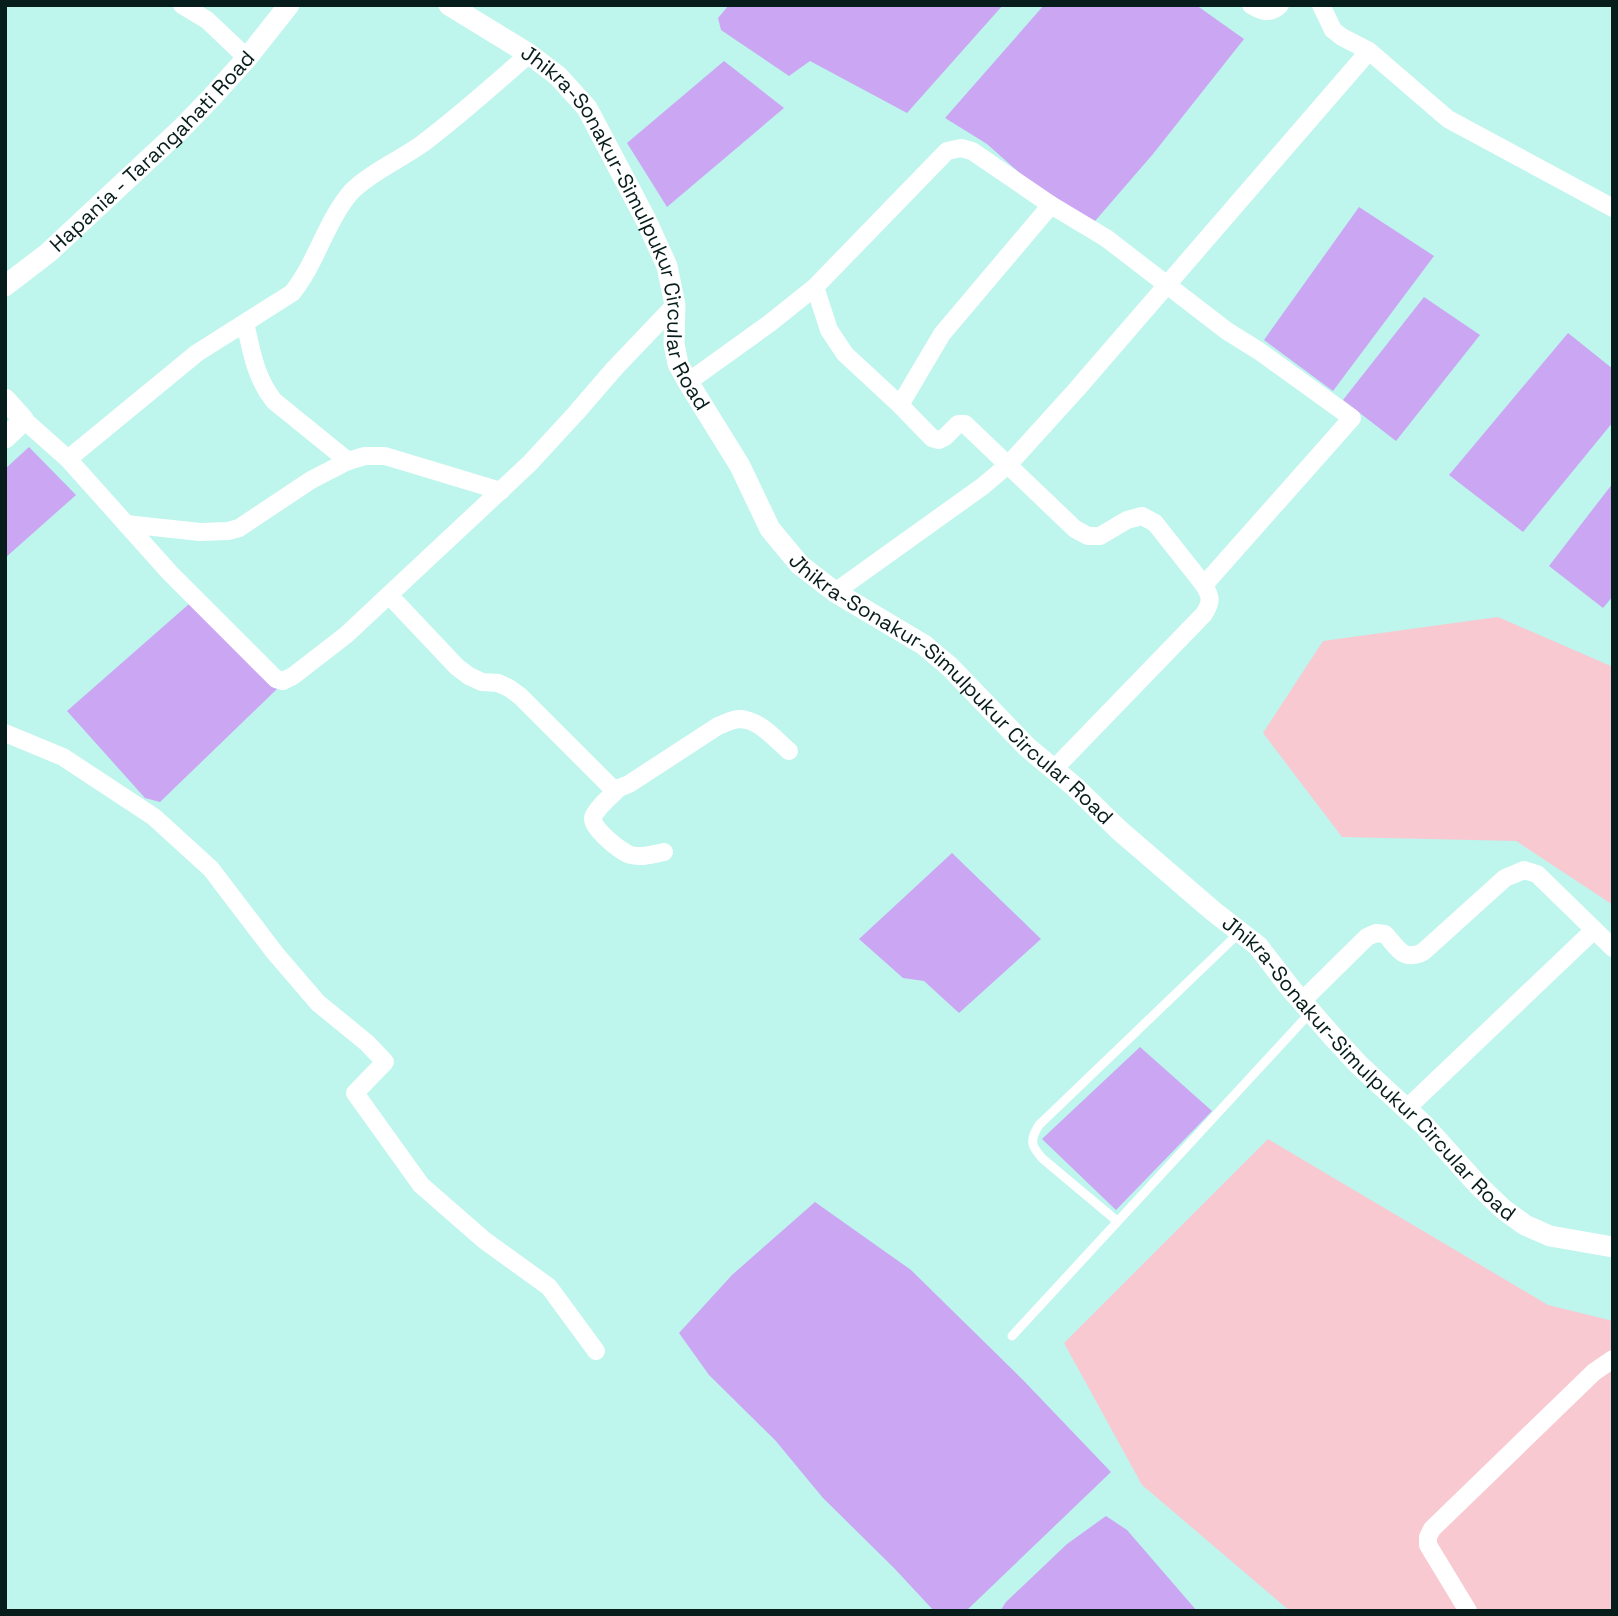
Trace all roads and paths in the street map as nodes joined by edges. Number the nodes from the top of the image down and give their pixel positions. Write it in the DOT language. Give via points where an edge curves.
graph roads {
  1 [pos="182,5"];
  2 [pos="289,5"];
  3 [pos="449,5"];
  4 [pos="1251,5"];
  5 [pos="1279,5"];
  6 [pos="1321,5"];
  7 [pos="1369,51"];
  8 [pos="529,54"];
  9 [pos="247,58"];
  10 [pos="1051,205"];
  11 [pos="1613,208"];
  12 [pos="1166,285"];
  13 [pos="5,286"];
  14 [pos="815,287"];
  15 [pos="675,305"];
  16 [pos="244,323"];
  17 [pos="688,382"];
  18 [pos="5,399"];
  19 [pos="900,405"];
  20 [pos="23,419"];
  21 [pos="5,438"];
  22 [pos="68,459"];
  23 [pos="348,461"];
  24 [pos="1009,464"];
  25 [pos="501,491"];
  26 [pos="126,524"];
  27 [pos="1204,585"];
  28 [pos="835,592"];
  29 [pos="389,594"];
  30 [pos="5,733"];
  31 [pos="789,751"];
  32 [pos="1054,769"];
  33 [pos="619,788"];
  34 [pos="664,852"];
  35 [pos="1594,930"];
  36 [pos="1241,932"];
  37 [pos="1613,948"];
  38 [pos="1306,1006"];
  39 [pos="1406,1108"];
  40 [pos="1117,1221"];
  41 [pos="1613,1247"];
  42 [pos="1012,1336"];
  43 [pos="596,1351"];
  44 [pos="1613,1359"];
  45 [pos="1468,1611"];
  1 -- 9 [label="street" via="207,20"];
  2 -- 9 [label="street, Hapania - Tarangahati Road"];
  3 -- 8 [label="street, Jhikra-Sonakur-Simulpukur Circular Road"];
  4 -- 5 [label="street" via="1263,12"];
  6 -- 7 [label="street" via="1333,30"];
  7 -- 11 [label="street" via="1448,119"];
  7 -- 12 [label="street"];
  8 -- 15 [label="street, Jhikra-Sonakur-Simulpukur Circular Road" via="558,76 587,108 657,242"];
  8 -- 16 [label="street" via="458,116 354,190 334,214 303,280 276,305"];
  9 -- 13 [label="street, Hapania - Tarangahati Road" via="181,129 48,253"];
  10 -- 12 [label="street" via="1106,238"];
  10 -- 14 [label="street" via="972,151 947,151"];
  10 -- 19 [label="street" via="942,334"];
  12 -- 24 [label="street"];
  12 -- 27 [label="street" via="1352,418"];
  14 -- 17 [label="street"];
  14 -- 19 [label="street" via="837,344"];
  15 -- 17 [label="street, Jhikra-Sonakur-Simulpukur Circular Road" via="674,344"];
  15 -- 25 [label="street"];
  16 -- 22 [label="street" via="197,354"];
  16 -- 23 [label="street" via="265,390"];
  17 -- 28 [label="street, Jhikra-Sonakur-Simulpukur Circular Road" via="740,466 770,529 800,565"];
  18 -- 20 [label="street"];
  19 -- 24 [label="street" via="932,438 939,440 958,424 965,424"];
  20 -- 21 [label="street"];
  20 -- 22 [label="street"];
  22 -- 26 [label="street"];
  23 -- 25 [label="street" via="385,456"];
  23 -- 26 [label="street" via="239,528 214,533"];
  24 -- 27 [label="street" via="1075,529 1088,536 1100,536 1142,516 1155,523"];
  24 -- 28 [label="street"];
  25 -- 29 [label="street"];
  26 -- 29 [label="street" via="282,681 346,635"];
  27 -- 32 [label="street" via="1210,596 1204,614"];
  28 -- 32 [label="street, Jhikra-Sonakur-Simulpukur Circular Road" via="924,645"];
  29 -- 33 [label="street" via="457,667 520,696 605,782"];
  30 -- 43 [label="street" via="63,757 154,817 211,869 318,1003 385,1062 355,1093 421,1185 484,1240 549,1287"];
  31 -- 33 [label="street" via="759,726 733,720"];
  32 -- 36 [label="street, Jhikra-Sonakur-Simulpukur Circular Road" via="1171,876"];
  33 -- 34 [label="street" via="597,810 593,824 628,855"];
  35 -- 37 [label="street"];
  35 -- 38 [label="street" via="1537,874 1524,870 1505,878 1413,957 1385,934 1367,937"];
  35 -- 39 [label="street"];
  36 -- 38 [label="street, Jhikra-Sonakur-Simulpukur Circular Road" via="1258,946"];
  36 -- 40 [label="lane" via="1032,1135 1033,1148 1043,1160"];
  38 -- 39 [label="street, Jhikra-Sonakur-Simulpukur Circular Road"];
  38 -- 40 [label="lane"];
  39 -- 41 [label="street, Jhikra-Sonakur-Simulpukur Circular Road" via="1486,1193 1525,1225 1550,1236"];
  40 -- 42 [label="lane"];
  44 -- 45 [label="street" via="1594,1372 1432,1529 1428,1545"];
}
